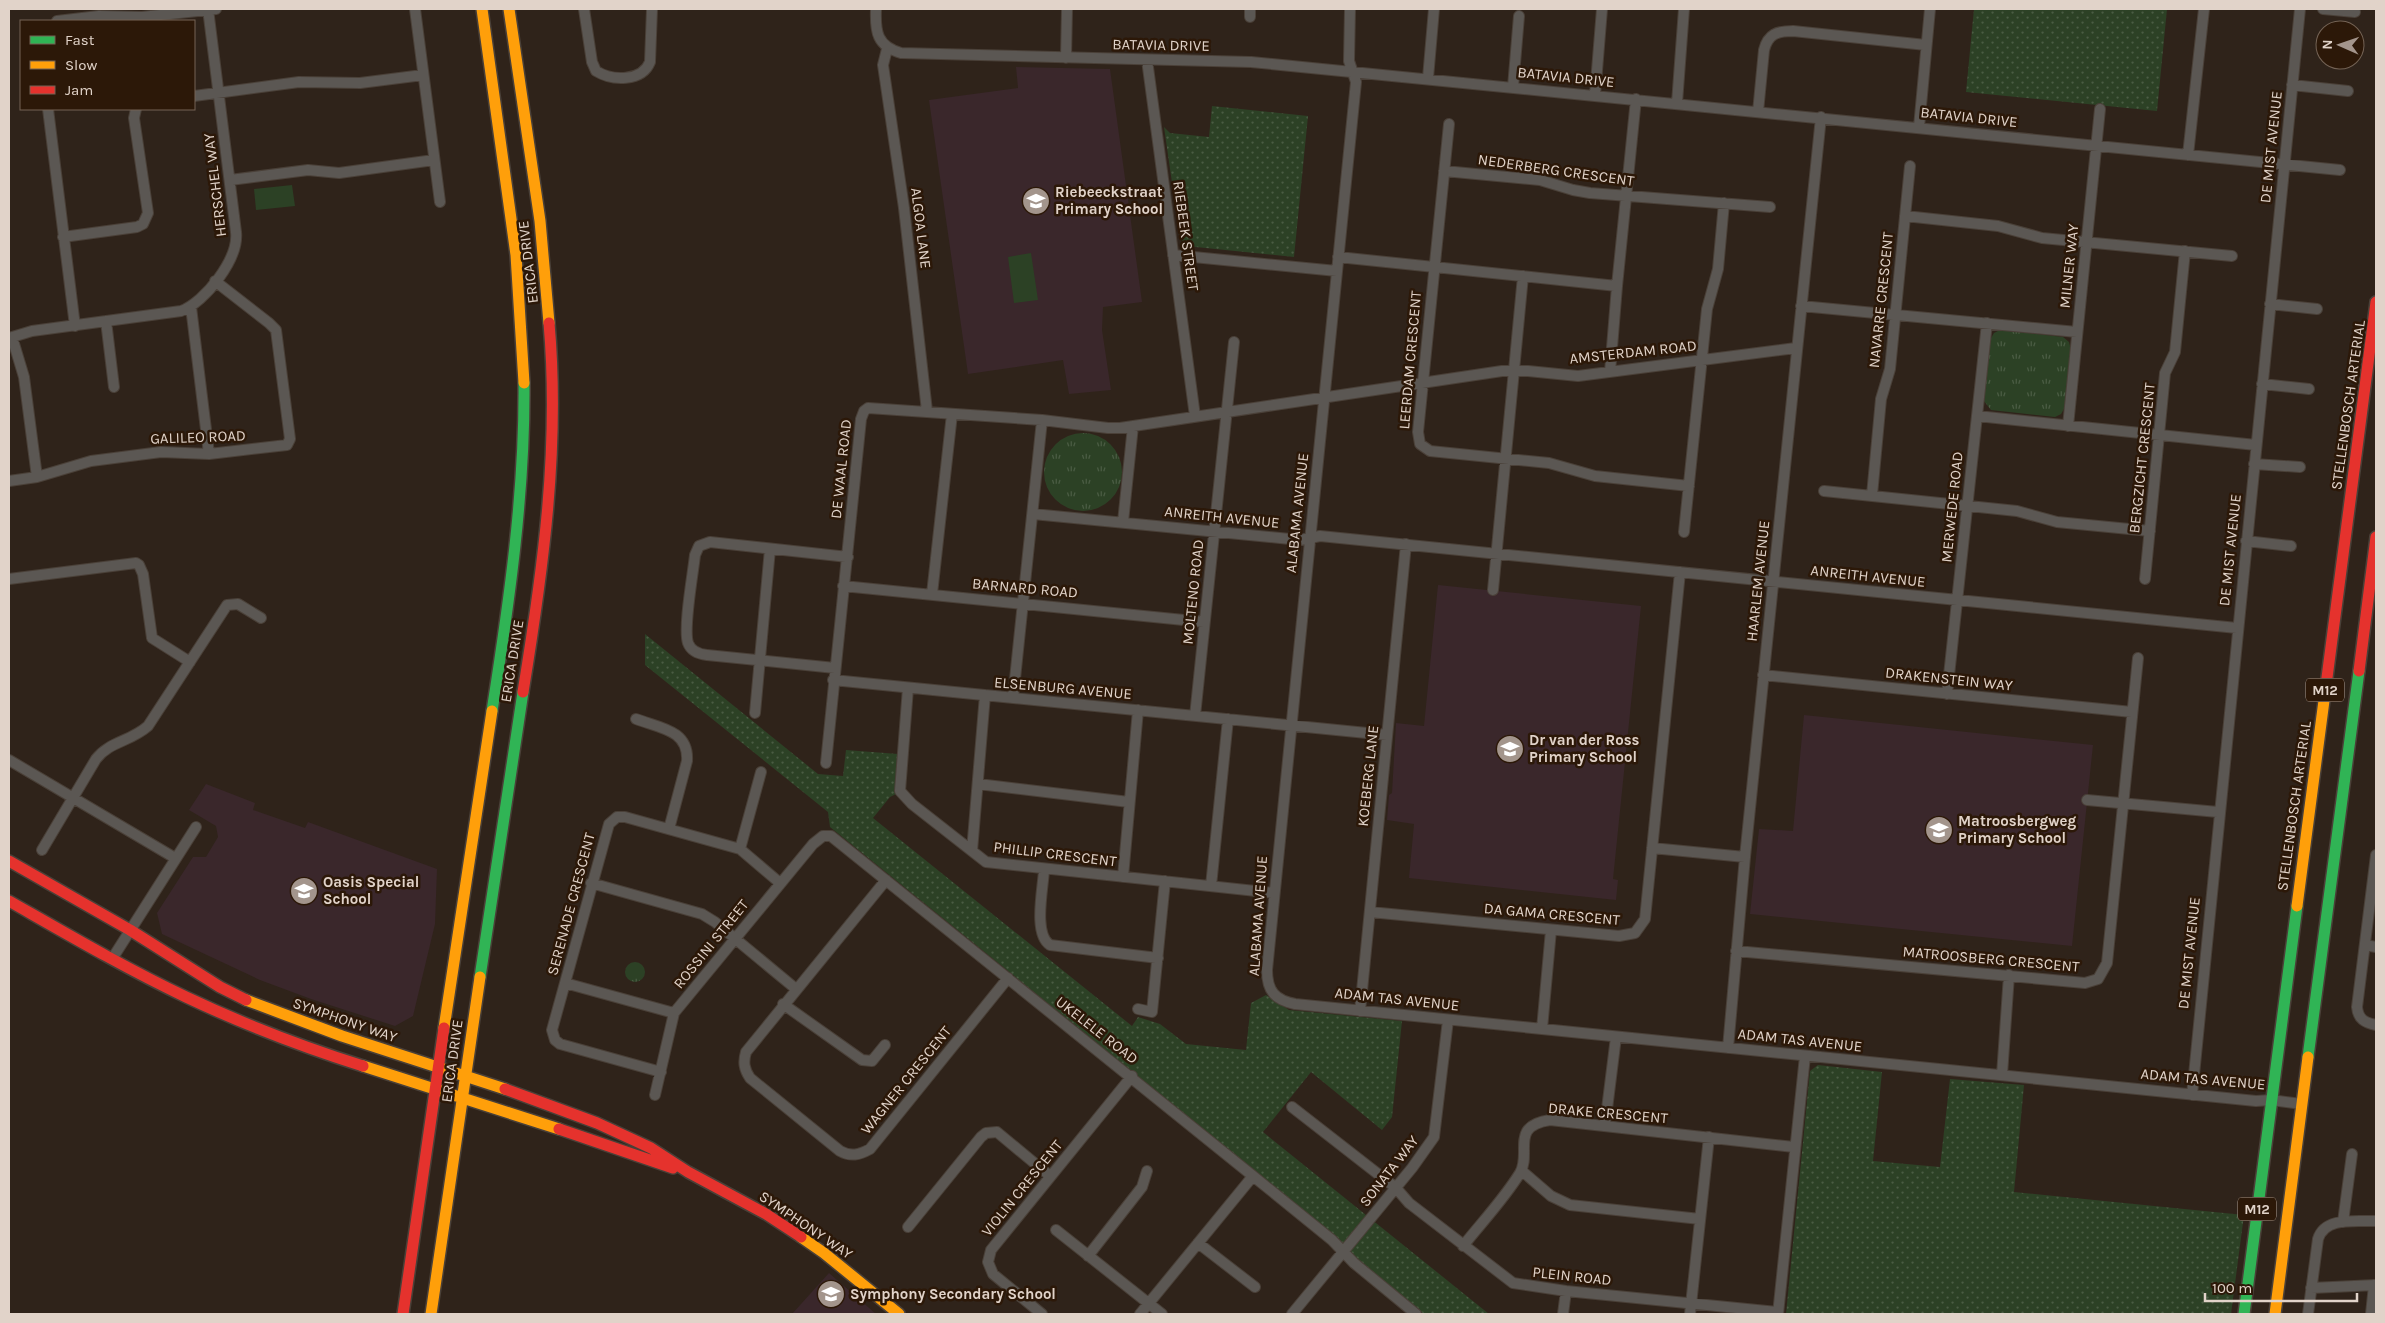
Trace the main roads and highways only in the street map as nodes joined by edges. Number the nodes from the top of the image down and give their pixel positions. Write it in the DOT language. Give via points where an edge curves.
graph roads {
  1 [pos="482,9"];
  2 [pos="509,9"];
  3 [pos="2376,302"];
  4 [pos="2376,537"];
  5 [pos="9,861"];
  6 [pos="9,901"];
  7 [pos="439,1066"];
  8 [pos="465,1076"];
  9 [pos="435,1090"];
  10 [pos="462,1098"];
  11 [pos="688,1172"];
  12 [pos="403,1314"];
  13 [pos="431,1314"];
  14 [pos="899,1314"];
  15 [pos="2244,1314"];
  16 [pos="2275,1314"];
  1 -- 7 [label="main road, ERICA DRIVE" via="516,251 524,358 523,443 518,517"];
  2 -- 8 [label="main road, ERICA DRIVE" via="548,303 552,440 539,583"];
  3 -- 15 [label="main road, STELLENBOSCH ARTERIAL / M12"];
  4 -- 16 [label="main road, M12"];
  5 -- 7 [label="main road, SYMPHONY WAY" via="130,930 220,988 342,1036"];
  6 -- 9 [label="main road, SYMPHONY WAY" via="177,993 246,1024"];
  7 -- 8 [label="main road, SYMPHONY WAY"];
  7 -- 9 [label="main road, ERICA DRIVE"];
  8 -- 10 [label="main road, ERICA DRIVE"];
  8 -- 11 [label="main road, SYMPHONY WAY" via="597,1123 651,1148"];
  9 -- 10 [label="main road, SYMPHONY WAY"];
  9 -- 12 [label="main road, ERICA DRIVE"];
  10 -- 11 [label="main road, SYMPHONY WAY"];
  10 -- 13 [label="main road, ERICA DRIVE"];
  11 -- 14 [label="main road, SYMPHONY WAY" via="766,1214 824,1253"];
}
